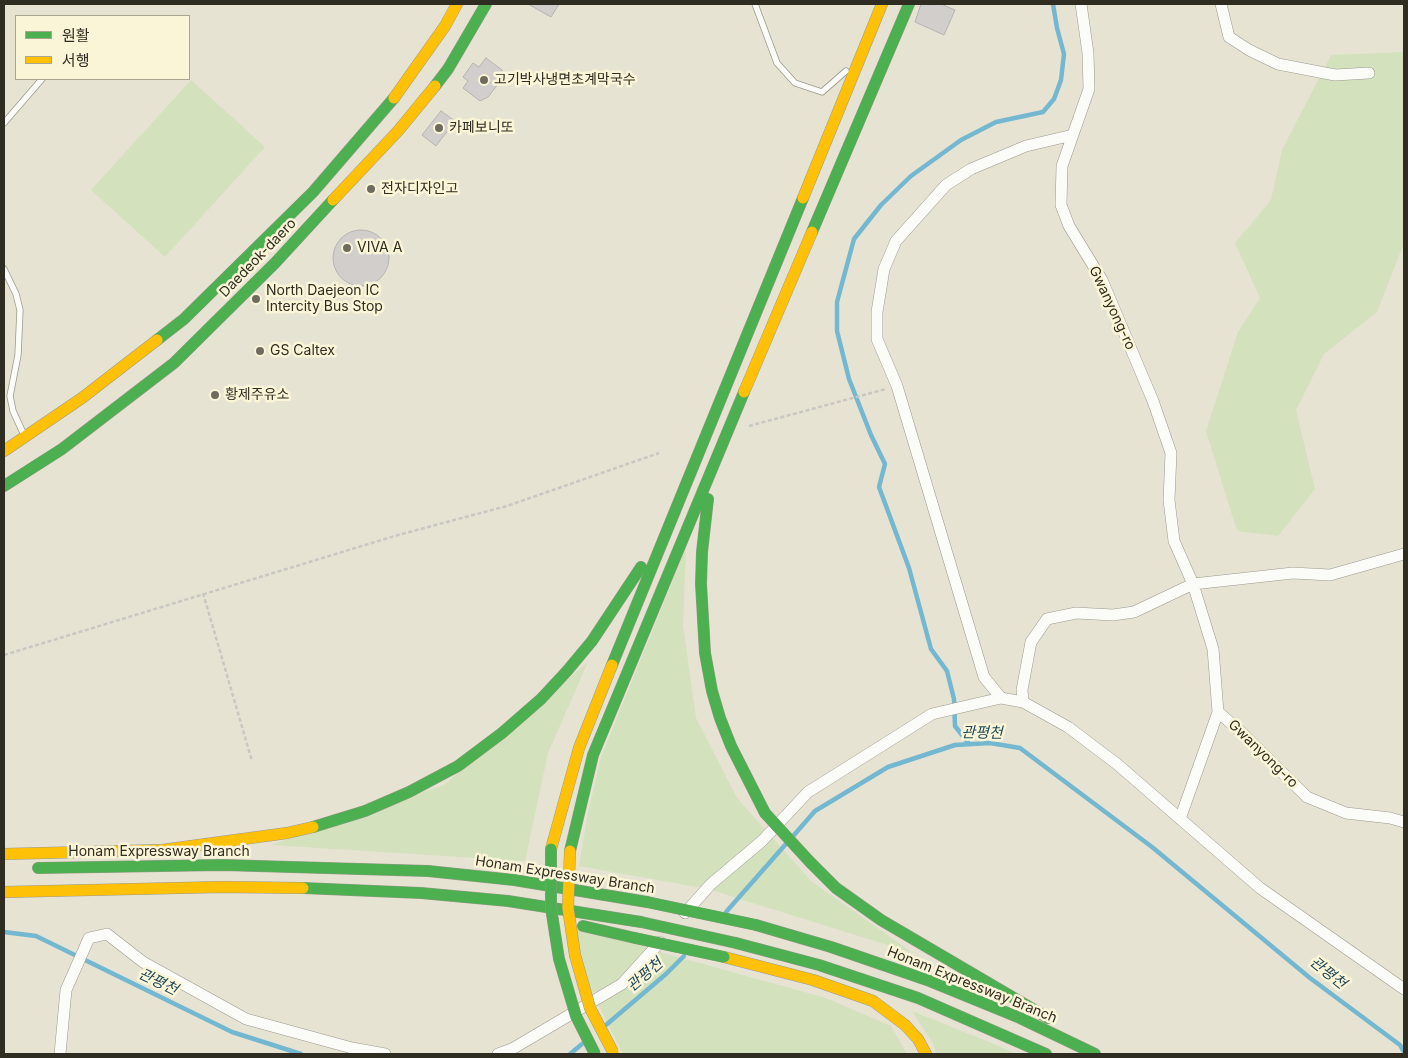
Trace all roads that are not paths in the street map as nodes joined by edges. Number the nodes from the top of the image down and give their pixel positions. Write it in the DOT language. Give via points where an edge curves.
graph roads {
  1 [pos="457,4"];
  2 [pos="486,4"];
  3 [pos="755,4"];
  4 [pos="882,4"];
  5 [pos="909,4"];
  6 [pos="1081,4"];
  7 [pos="1220,4"];
  8 [pos="860,57"];
  9 [pos="1369,73"];
  10 [pos="41,80"];
  11 [pos="4,123"];
  12 [pos="1073,135"];
  13 [pos="4,269"];
  14 [pos="25,436"];
  15 [pos="720,450"];
  16 [pos="4,451"];
  17 [pos="4,486"];
  18 [pos="678,502"];
  19 [pos="1404,554"];
  20 [pos="1193,584"];
  21 [pos="1001,698"];
  22 [pos="1023,702"];
  23 [pos="1218,712"];
  24 [pos="1180,819"];
  25 [pos="1404,822"];
  26 [pos="4,854"];
  27 [pos="23,868"];
  28 [pos="4,892"];
  29 [pos="464,896"];
  30 [pos="519,914"];
  31 [pos="537,918"];
  32 [pos="1404,989"];
  33 [pos="613,1053"];
  34 [pos="60,1054"];
  35 [pos="384,1054"];
  36 [pos="498,1054"];
  37 [pos="595,1054"];
  38 [pos="926,1054"];
  39 [pos="1046,1054"];
  40 [pos="1095,1054"];
  41 [pos="1108,1054"];
  1 -- 14 [label="main road, Daedeok-daero" via="393,100 313,192 184,319 82,398"];
  2 -- 17 [label="main road, Daedeok-daero" via="448,69 398,131 275,263 174,363 62,449"];
  3 -- 8 [label="lane" via="777,63 795,83 822,92"];
  4 -- 8 [label="main road"];
  5 -- 15 [label="main road"];
  6 -- 12 [label="street, Gwanyong-ro" via="1090,89"];
  7 -- 9 [label="street" via="1229,37 1271,61 1335,75"];
  8 -- 18 [label="main road"];
  10 -- 11 [label="lane"];
  12 -- 20 [label="street, Gwanyong-ro" via="1062,166 1062,205 1069,226 1102,280 1153,401 1171,454 1170,500 1174,540"];
  12 -- 21 [label="street" via="1026,146 971,169 946,185 896,241 884,269 877,312 877,340 897,386 984,677"];
  13 -- 14 [label="lane" via="20,310 18,355 10,396"];
  14 -- 16 [label="main road, Daedeok-daero"];
  15 -- 33 [label="main road, bridge" via="593,755 570,851 568,908 575,955 590,1008"];
  15 -- 41 [label="main road, bridge" via="709,490 702,552 705,654 720,718 765,813 836,888 881,920"];
  18 -- 26 [label="main road" via="628,587 592,641 567,671 502,733 458,766 409,792 365,811 287,833 162,850"];
  18 -- 37 [label="main road, bridge" via="579,748 551,849 551,908 559,959 576,1016"];
  19 -- 20 [label="street" via="1330,575 1294,573"];
  20 -- 22 [label="street" via="1134,612 1113,615 1076,613 1047,619 1031,642 1022,690"];
  20 -- 23 [label="street, Gwanyong-ro" via="1212,649"];
  21 -- 22 [label="street"];
  21 -- 36 [label="street" via="932,714 808,792 762,841 711,884 622,984 512,1049"];
  22 -- 24 [label="street" via="1068,727 1117,764"];
  23 -- 24 [label="street"];
  23 -- 25 [label="street, Gwanyong-ro" via="1307,797 1346,813"];
  24 -- 32 [label="street" via="1260,888"];
  27 -- 40 [label="main road, Honam Expressway Branch, bridge" via="223,865 428,871 514,880 647,902 756,925 831,947 927,980 1020,1018"];
  28 -- 29 [label="main road" via="222,886"];
  29 -- 30 [label="main road" via="491,909"];
  29 -- 39 [label="main road, bridge" via="641,922 819,965 918,998"];
  31 -- 38 [label="main road, bridge" via="602,929 813,980 873,1001 905,1025"];
  34 -- 35 [label="street" via="66,990 89,938 107,934 144,962 246,1019"];
}
